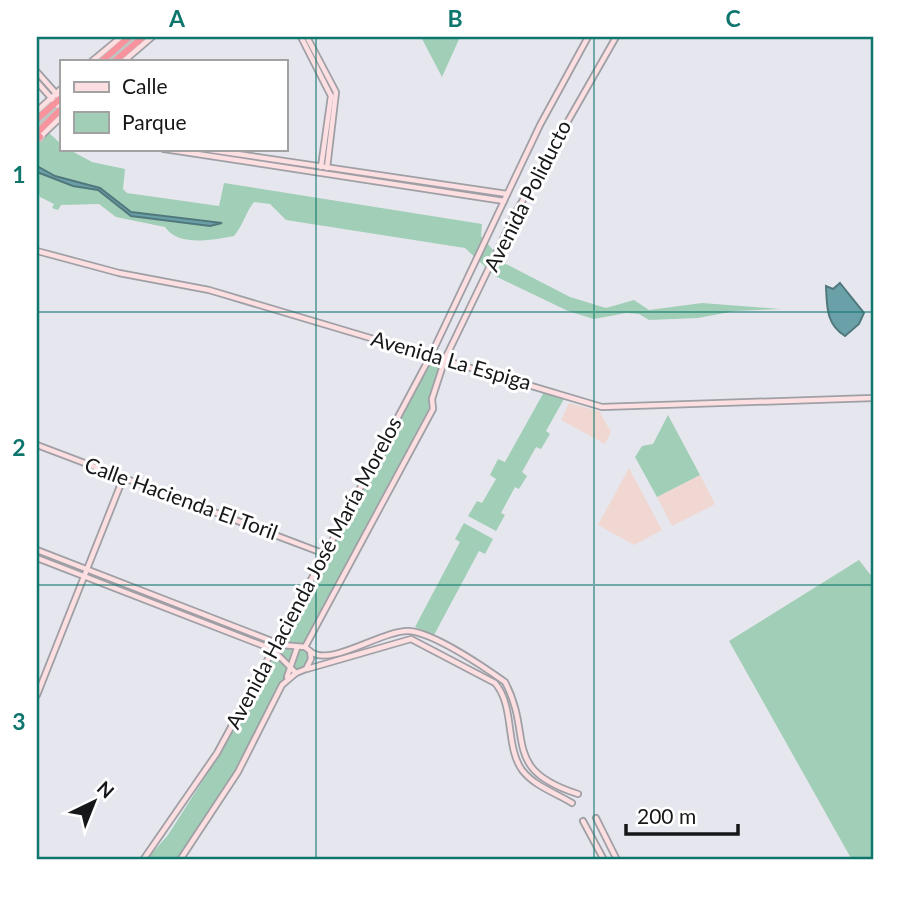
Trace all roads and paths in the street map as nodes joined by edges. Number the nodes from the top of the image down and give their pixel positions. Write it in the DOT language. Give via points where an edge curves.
graph roads {
  1 [pos="121,37"];
  2 [pos="129,37"];
  3 [pos="143,37"];
  4 [pos="152,37"];
  5 [pos="301,37"];
  6 [pos="307,37"];
  7 [pos="588,37"];
  8 [pos="616,37"];
  9 [pos="93,60"];
  10 [pos="103,60"];
  11 [pos="116,60"];
  12 [pos="125,60"];
  13 [pos="37,72"];
  14 [pos="37,82"];
  15 [pos="57,98"];
  16 [pos="60,110"];
  17 [pos="37,111"];
  18 [pos="60,118"];
  19 [pos="37,119"];
  20 [pos="37,137"];
  21 [pos="172,150"];
  22 [pos="210,150"];
  23 [pos="324,169"];
  24 [pos="507,194"];
  25 [pos="504,201"];
  26 [pos="37,251"];
  27 [pos="431,355"];
  28 [pos="445,359"];
  29 [pos="873,398"];
  30 [pos="37,445"];
  31 [pos="124,477"];
  32 [pos="37,550"];
  33 [pos="325,554"];
  34 [pos="37,558"];
  35 [pos="89,570"];
  36 [pos="85,577"];
  37 [pos="276,643"];
  38 [pos="305,646"];
  39 [pos="297,648"];
  40 [pos="272,649"];
  41 [pos="310,652"];
  42 [pos="447,657"];
  43 [pos="469,660"];
  44 [pos="289,666"];
  45 [pos="306,670"];
  46 [pos="296,673"];
  47 [pos="287,678"];
  48 [pos="37,695"];
  49 [pos="578,794"];
  50 [pos="572,803"];
  51 [pos="596,818"];
  52 [pos="583,821"];
  53 [pos="143,860"];
  54 [pos="180,860"];
  55 [pos="604,860"];
  56 [pos="617,860"];
  1 -- 9 [label="street"];
  2 -- 10 [label="highway"];
  3 -- 11 [label="highway"];
  4 -- 12 [label="street"];
  5 -- 23 [label="street" via="331,96"];
  6 -- 23 [label="street" via="336,92"];
  7 -- 24 [label="street, Avenida Poliducto"];
  8 -- 28 [label="street, Avenida Poliducto" via="532,182"];
  13 -- 15 [label="street"];
  14 -- 15 [label="street"];
  15 -- 17 [label="street"];
  15 -- 19 [label="highway"];
  16 -- 20 [label="highway"];
  18 -- 20 [label="street"];
  21 -- 23 [label="street"];
  22 -- 23 [label="street"];
  23 -- 24 [label="street"];
  23 -- 25 [label="street"];
  24 -- 25 [label="street, Avenida Poliducto"];
  25 -- 27 [label="street, Avenida Poliducto"];
  26 -- 27 [label="street, Avenida La Espiga" via="209,290"];
  27 -- 28 [label="street, Avenida La Espiga"];
  27 -- 33 [label="street, Avenida Hacienda José María Morelos"];
  28 -- 29 [label="street, Avenida La Espiga" via="602,407"];
  28 -- 38 [label="street, Avenida Hacienda José María Morelos" via="433,409"];
  30 -- 31 [label="street, Calle Hacienda El Toril"];
  31 -- 33 [label="street, Calle Hacienda El Toril"];
  31 -- 35 [label="street"];
  32 -- 35 [label="street"];
  33 -- 37 [label="street, Avenida Hacienda José María Morelos"];
  34 -- 36 [label="street"];
  35 -- 36 [label="street"];
  35 -- 37 [label="street"];
  36 -- 40 [label="street"];
  36 -- 48 [label="street"];
  37 -- 39 [label="street"];
  37 -- 40 [label="street, Avenida Hacienda José María Morelos"];
  38 -- 39 [label="street"];
  38 -- 41 [label="street"];
  39 -- 44 [label="street, Avenida Hacienda José María Morelos"];
  40 -- 44 [label="street"];
  40 -- 53 [label="street, Avenida Hacienda José María Morelos" via="194,790"];
  41 -- 43 [label="street" via="326,657 412,631"];
  41 -- 45 [label="street"];
  42 -- 43 [label="street"];
  42 -- 45 [label="street" via="405,639"];
  42 -- 50 [label="street" via="498,687 520,768 534,782"];
  43 -- 49 [label="street" via="505,682 528,766 540,777"];
  44 -- 46 [label="street"];
  44 -- 47 [label="street, Avenida Hacienda José María Morelos"];
  45 -- 46 [label="street"];
  46 -- 47 [label="street, Avenida Hacienda José María Morelos"];
  47 -- 54 [label="street, Avenida Hacienda José María Morelos" via="238,772"];
  51 -- 56 [label="street"];
  52 -- 55 [label="street"];
}
